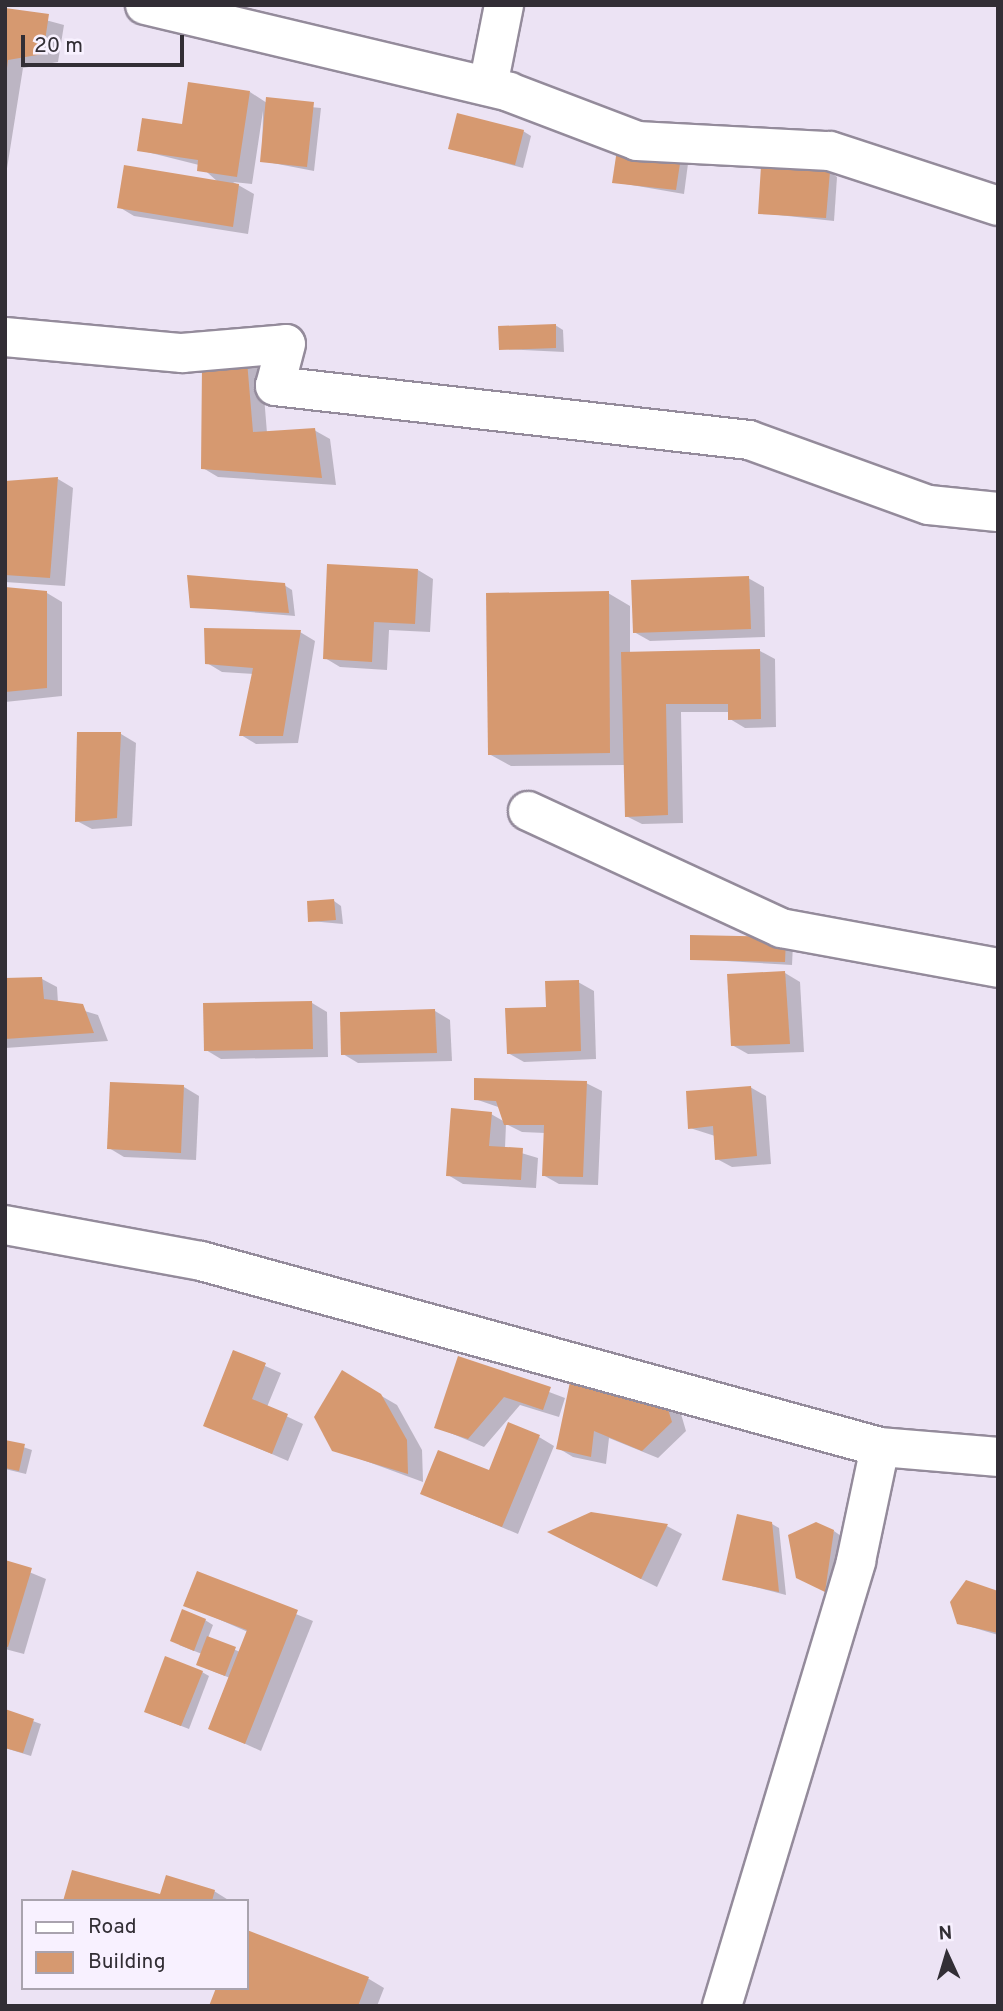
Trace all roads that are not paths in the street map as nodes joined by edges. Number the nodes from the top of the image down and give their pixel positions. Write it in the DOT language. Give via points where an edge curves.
graph roads {
  1 [pos="145,5"];
  2 [pos="504,5"];
  3 [pos="488,86"];
  4 [pos="998,206"];
  5 [pos="5,337"];
  6 [pos="998,512"];
  7 [pos="528,811"];
  8 [pos="998,968"];
  9 [pos="5,1225"];
  10 [pos="880,1447"];
  11 [pos="998,1457"];
  12 [pos="722,2006"];
  1 -- 3 [label="street"];
  2 -- 3 [label="street"];
  3 -- 4 [label="street" via="637,141 842,153"];
  5 -- 6 [label="street" via="182,353 286,344 275,386 749,440 929,505"];
  7 -- 8 [label="street" via="781,928"];
  9 -- 10 [label="street" via="201,1261"];
  10 -- 11 [label="street"];
  10 -- 12 [label="street" via="856,1561"];
}
